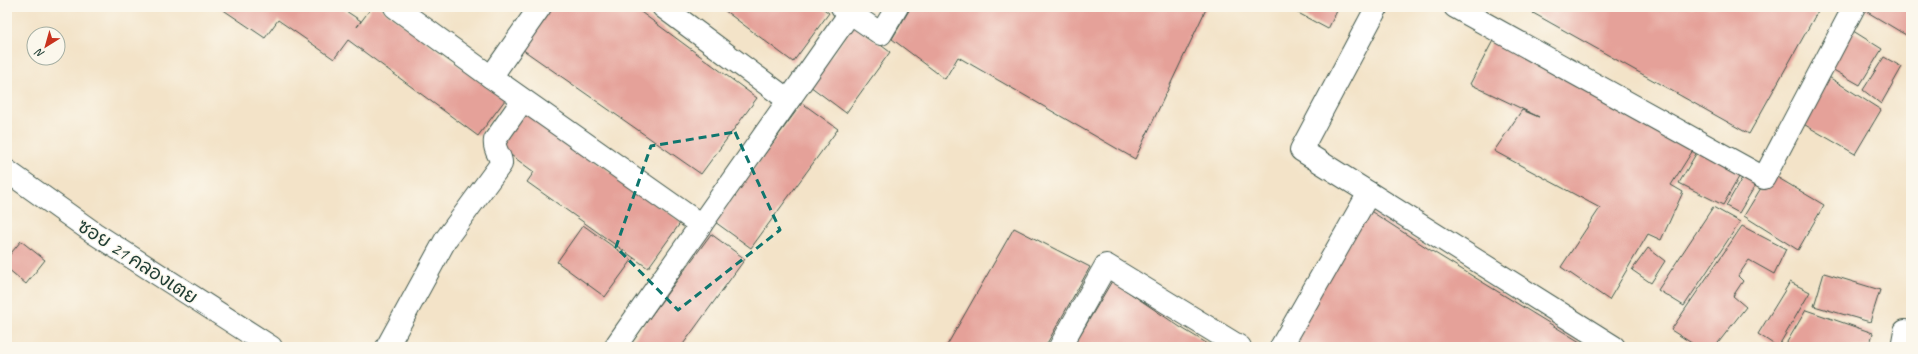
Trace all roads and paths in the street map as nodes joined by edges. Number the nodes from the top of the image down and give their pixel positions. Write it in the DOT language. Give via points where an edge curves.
graph roads {
  1 [pos="395,7"];
  2 [pos="540,7"];
  3 [pos="662,7"];
  4 [pos="897,7"];
  5 [pos="1377,7"];
  6 [pos="1455,7"];
  7 [pos="1848,9"];
  8 [pos="846,10"];
  9 [pos="491,77"];
  10 [pos="523,100"];
  11 [pos="788,100"];
  12 [pos="7,171"];
  13 [pos="1369,193"];
  14 [pos="700,225"];
  15 [pos="248,341"];
  16 [pos="617,344"];
  17 [pos="271,347"];
  18 [pos="387,347"];
  19 [pos="1060,347"];
  20 [pos="1240,347"];
  21 [pos="1281,347"];
  22 [pos="1614,347"];
  1 -- 9 [label="street"];
  2 -- 9 [label="street"];
  3 -- 11 [label="street"];
  4 -- 8 [label="street" via="881,34"];
  5 -- 13 [label="street" via="1301,150"];
  6 -- 7 [label="street" via="1764,178"];
  8 -- 11 [label="street"];
  9 -- 10 [label="street"];
  10 -- 14 [label="street"];
  10 -- 18 [label="street" via="495,140 494,146 502,159 501,164 446,239"];
  11 -- 14 [label="street"];
  12 -- 15 [label="street, ซอย 21 คลองเตย"];
  13 -- 21 [label="street"];
  13 -- 22 [label="street"];
  14 -- 16 [label="street"];
  15 -- 17 [label="street, ซอย 21 คลองเตย"];
  19 -- 20 [label="street" via="1106,265"];
}
